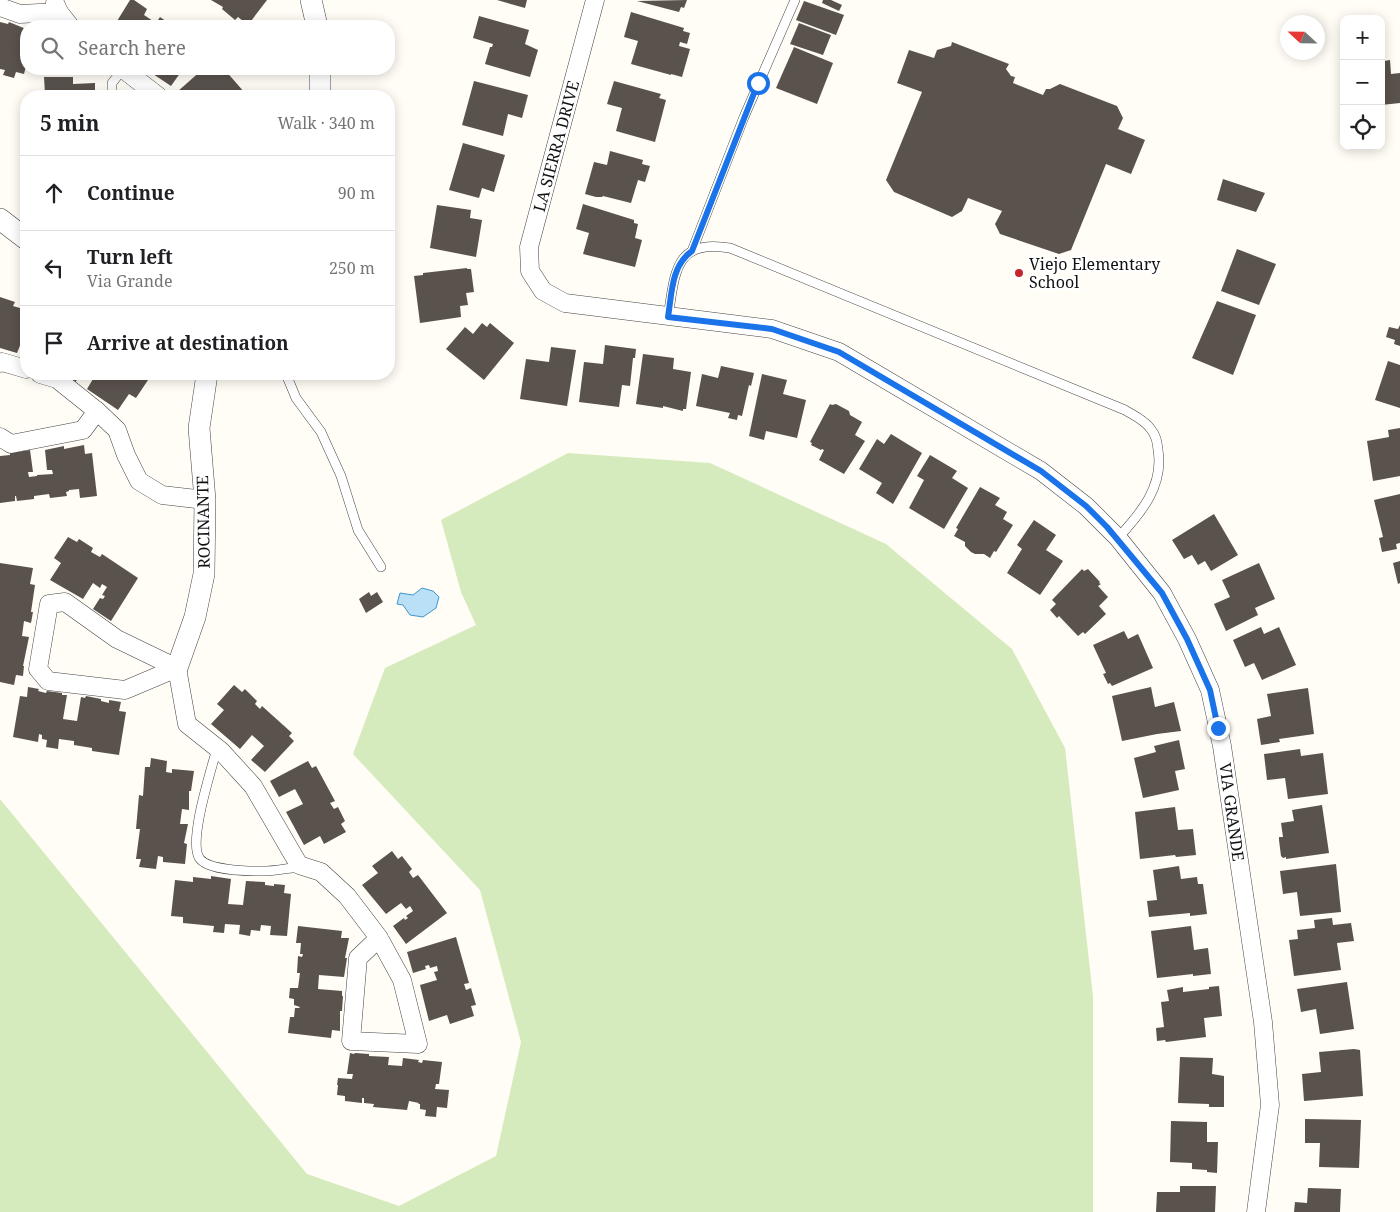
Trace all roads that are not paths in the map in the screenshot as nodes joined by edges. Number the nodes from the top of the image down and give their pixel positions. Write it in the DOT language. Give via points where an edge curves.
graph roads {
  1 [pos="312,0"];
  2 [pos="595,0"];
  3 [pos="795,0"];
  4 [pos="56,6"];
  5 [pos="0,7"];
  6 [pos="66,20"];
  7 [pos="316,20"];
  8 [pos="118,75"];
  9 [pos="131,75"];
  10 [pos="320,75"];
  11 [pos="112,90"];
  12 [pos="150,90"];
  13 [pos="320,90"];
  14 [pos="0,220"];
  15 [pos="20,235"];
  16 [pos="692,251"];
  17 [pos="543,291"];
  18 [pos="668,317"];
  19 [pos="0,363"];
  20 [pos="20,367"];
  21 [pos="58,380"];
  22 [pos="206,380"];
  23 [pos="288,380"];
  24 [pos="97,411"];
  25 [pos="0,437"];
  26 [pos="205,500"];
  27 [pos="1118,538"];
  28 [pos="381,567"];
  29 [pos="177,668"];
  30 [pos="217,748"];
  31 [pos="303,866"];
  32 [pos="379,938"];
  33 [pos="1256,1212"];
  1 -- 7 [label="street"];
  2 -- 17 [label="street, LA SIERRA DRIVE" via="529,247 530,271"];
  3 -- 16 [label="lane" via="744,117"];
  4 -- 5 [label="street" via="20,14"];
  4 -- 6 [label="street"];
  8 -- 11 [label="lane" via="112,82"];
  9 -- 12 [label="street"];
  10 -- 13 [label="street"];
  14 -- 15 [label="street"];
  16 -- 18 [label="lane" via="678,266"];
  16 -- 27 [label="lane" via="716,246 730,248 1136,417 1156,435 1160,463 1158,480 1138,517"];
  17 -- 18 [label="street, VIA GRANDE" via="565,303"];
  18 -- 27 [label="street, VIA GRANDE" via="772,329 839,352 1041,471 1086,506"];
  19 -- 20 [label="street"];
  21 -- 24 [label="street"];
  22 -- 26 [label="street, ROCINANTE" via="199,428"];
  23 -- 28 [label="lane" via="296,398 321,432 341,476 358,530"];
  24 -- 25 [label="street" via="84,430 11,444"];
  24 -- 26 [label="street" via="118,430 139,481 162,495"];
  26 -- 29 [label="street, ROCINANTE" via="204,574 195,617"];
  27 -- 33 [label="street, VIA GRANDE" via="1162,593 1187,639 1210,690 1222,746 1263,1022 1270,1105"];
  29 -- 29 [label="street" via="125,690 48,681 38,669 49,604 65,602 117,639"];
  29 -- 30 [label="street" via="187,724"];
  30 -- 31 [label="street" via="252,786 299,865"];
  30 -- 31 [label="lane" via="201,806 196,846 200,859 212,866 260,871"];
  31 -- 32 [label="street" via="321,872 347,896"];
  32 -- 32 [label="street" via="402,980 418,1044 351,1041 358,958"];
}
